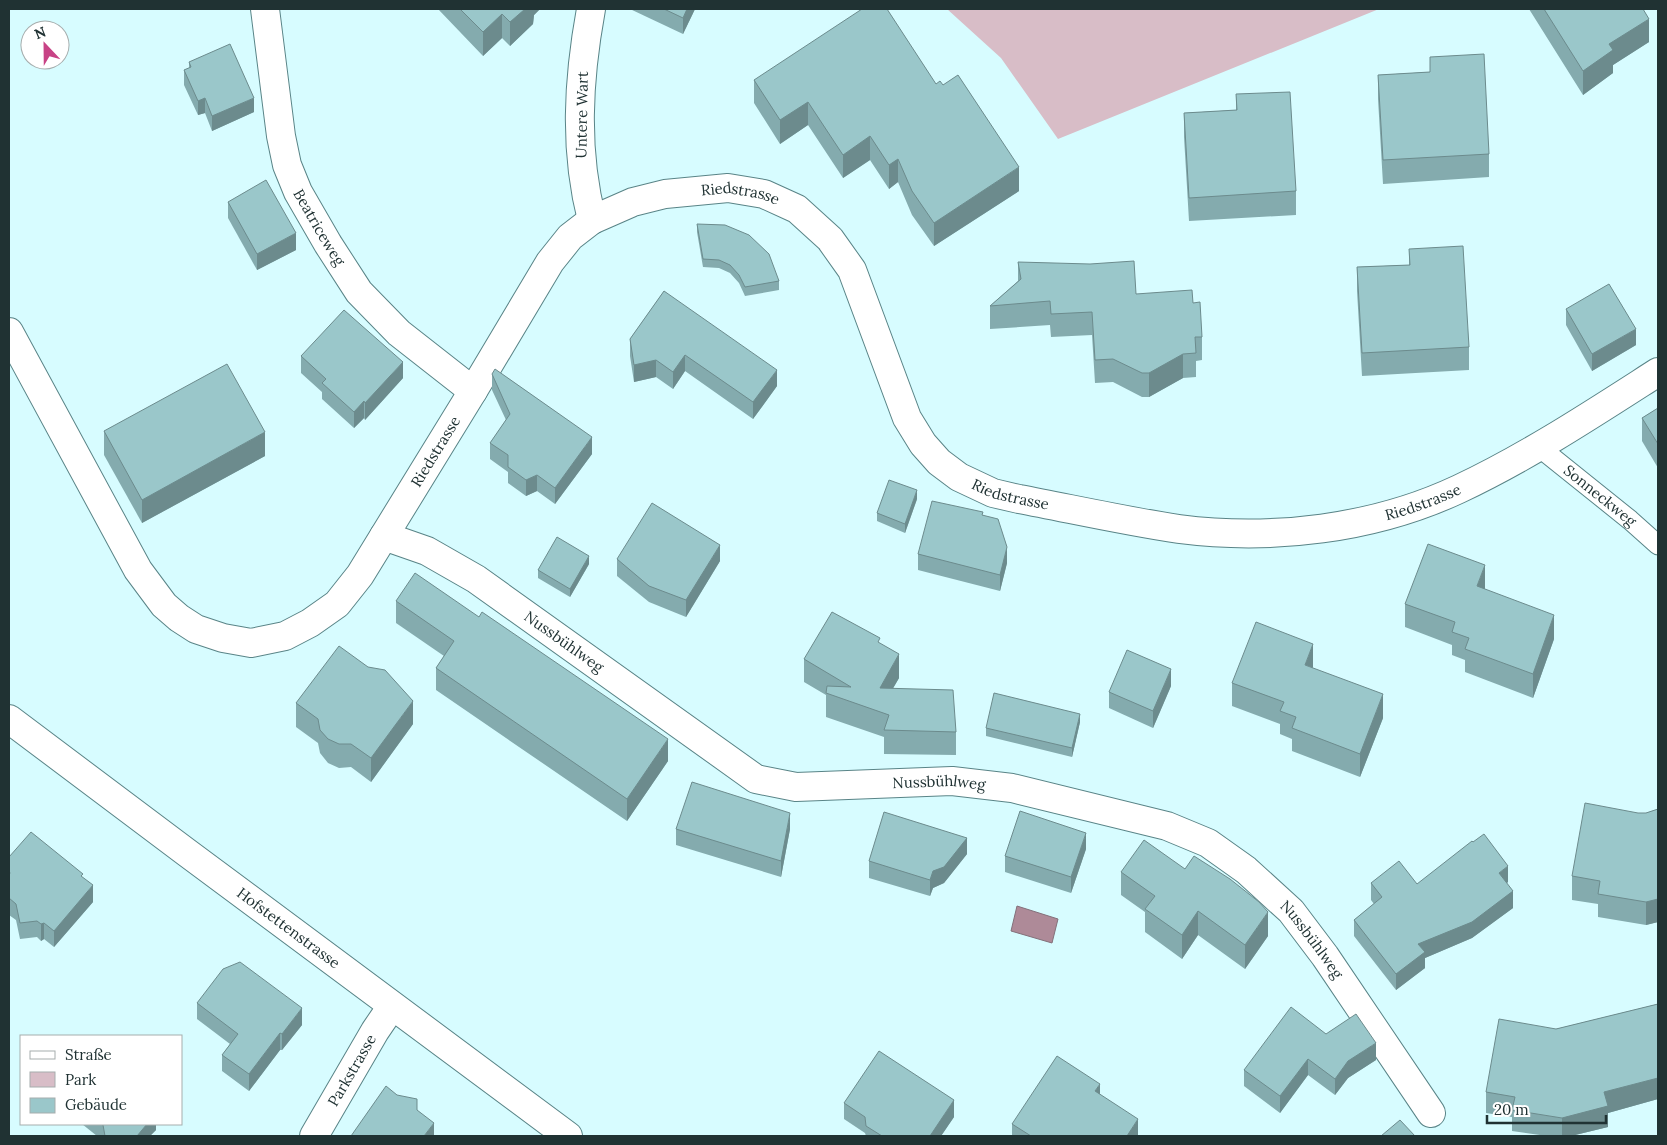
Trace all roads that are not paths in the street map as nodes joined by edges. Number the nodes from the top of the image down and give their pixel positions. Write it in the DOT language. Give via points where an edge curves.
graph roads {
  1 [pos="265,9"];
  2 [pos="591,9"];
  3 [pos="592,220"];
  4 [pos="9,332"];
  5 [pos="1658,372"];
  6 [pos="473,391"];
  7 [pos="1539,447"];
  8 [pos="384,536"];
  9 [pos="1658,545"];
  10 [pos="9,719"];
  11 [pos="392,1006"];
  12 [pos="1432,1113"];
  13 [pos="314,1136"];
  14 [pos="568,1136"];
  1 -- 6 [label="street, Beatriceweg" via="286,164 298,192 359,292 399,333"];
  2 -- 3 [label="street, Untere Wart" via="580,79 580,134 583,182"];
  3 -- 6 [label="street, Riedstrasse" via="570,237 550,262"];
  3 -- 7 [label="street, Riedstrasse" via="633,202 665,194 728,188 764,194 797,209 830,240 852,270 907,418 923,444 938,462 959,477 993,493 1179,529 1241,533 1301,531 1373,519 1416,506 1459,489"];
  4 -- 8 [label="street, Riedstrasse" via="138,570 164,605 196,629 251,643 285,636 310,624 337,604"];
  5 -- 7 [label="street, Riedstrasse"];
  6 -- 8 [label="street, Riedstrasse"];
  7 -- 9 [label="lane, Sonneckweg"];
  8 -- 12 [label="street, Nussbühlweg" via="427,550 476,579 756,779 796,787 952,781 1012,788 1167,826 1208,844 1246,870 1291,911 1326,956"];
  10 -- 11 [label="street, Hofstettenstrasse"];
  11 -- 13 [label="street, Parkstrasse"];
  11 -- 14 [label="street, Hofstettenstrasse"];
}
